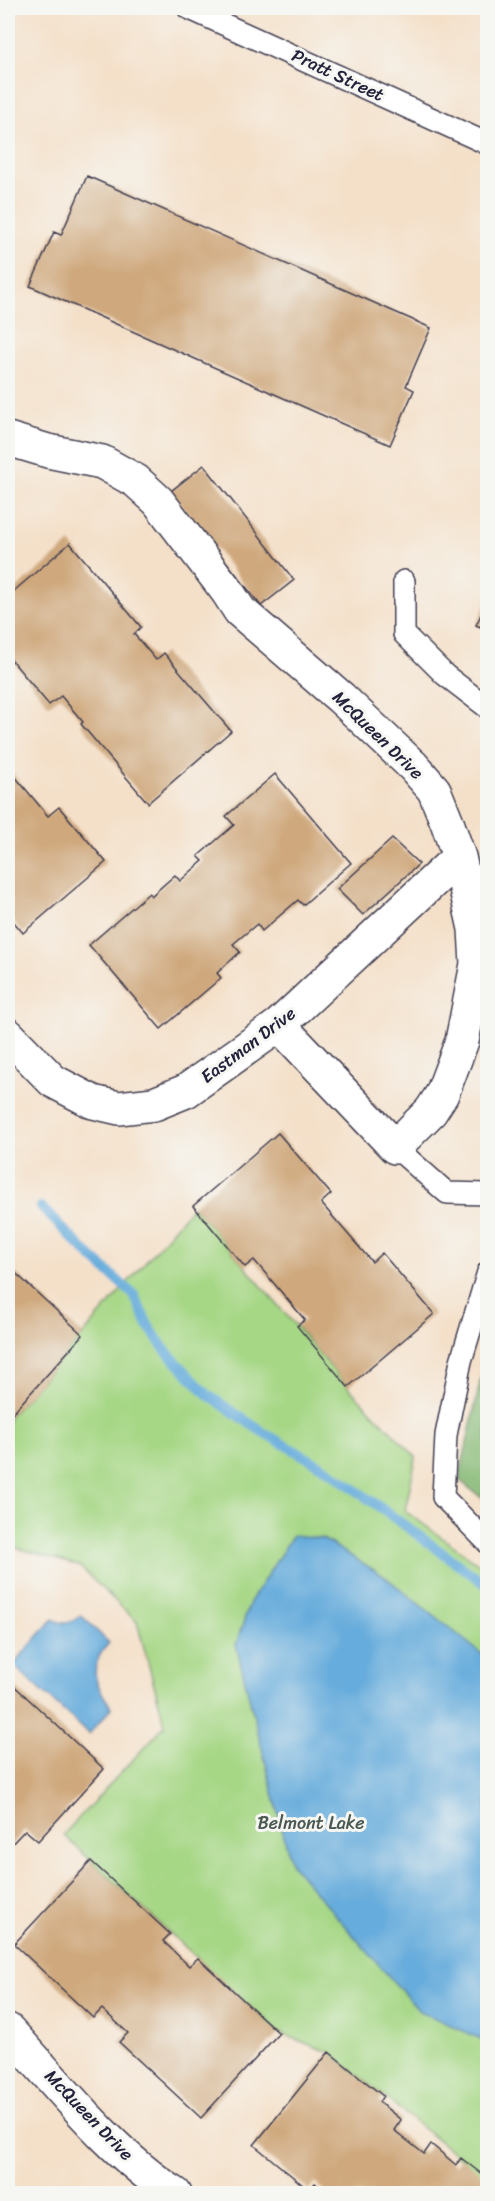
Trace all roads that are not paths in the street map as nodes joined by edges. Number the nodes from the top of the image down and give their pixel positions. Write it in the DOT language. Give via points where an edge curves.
graph roads {
  1 [pos="188,8"];
  2 [pos="488,144"];
  3 [pos="8,439"];
  4 [pos="404,581"];
  5 [pos="488,708"];
  6 [pos="459,857"];
  7 [pos="279,1025"];
  8 [pos="8,1035"];
  9 [pos="395,1147"];
  10 [pos="488,1194"];
  11 [pos="488,1272"];
  12 [pos="488,1543"];
  13 [pos="14,2047"];
  14 [pos="176,2193"];
  1 -- 2 [label="lane, Pratt Street"];
  3 -- 6 [label="street, McQueen Drive" via="48,452 102,462 136,481 158,501 240,611 341,698 434,790"];
  4 -- 5 [label="lane" via="405,634 445,675"];
  6 -- 7 [label="street, Eastman Drive"];
  6 -- 9 [label="street, McQueen Drive" via="475,929 477,964 462,1041 442,1094 431,1111"];
  7 -- 8 [label="street, Eastman Drive" via="186,1091 154,1104 119,1108 93,1102 53,1081"];
  7 -- 9 [label="street"];
  9 -- 10 [label="lane" via="447,1193"];
  11 -- 12 [label="lane" via="461,1361 446,1435 443,1497"];
  13 -- 14 [label="street, McQueen Drive" via="121,2152"];
}
